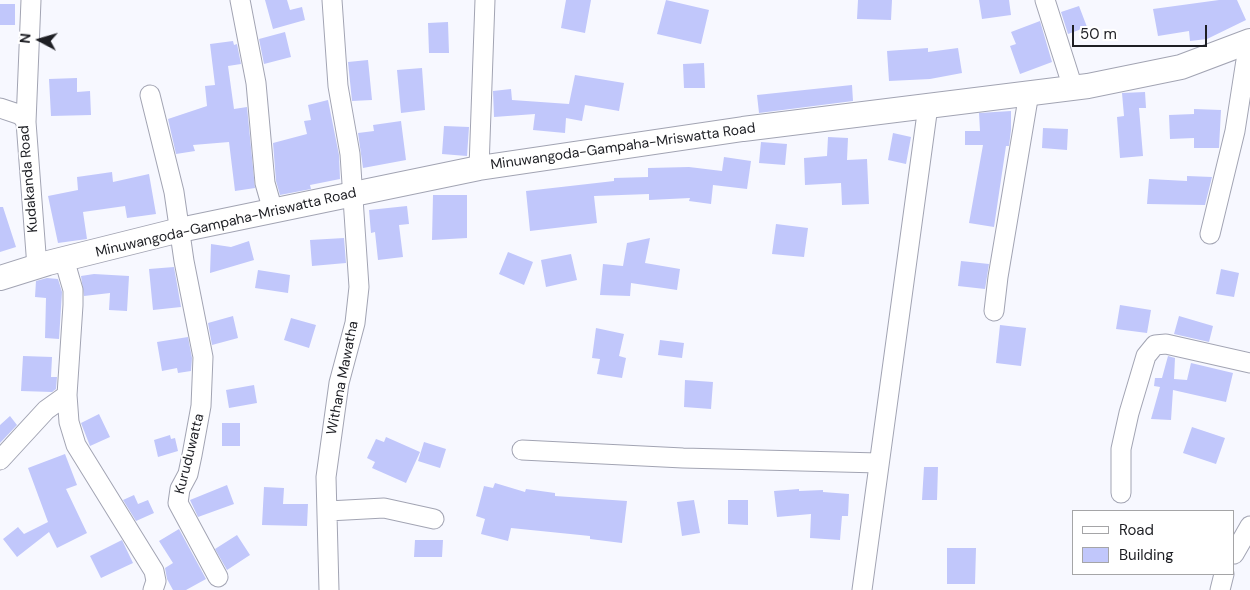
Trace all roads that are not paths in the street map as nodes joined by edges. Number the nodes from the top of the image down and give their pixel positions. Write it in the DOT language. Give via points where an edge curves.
graph roads {
  1 [pos="31,0"];
  2 [pos="240,0"];
  3 [pos="332,0"];
  4 [pos="485,0"];
  5 [pos="1045,0"];
  6 [pos="1250,41"];
  7 [pos="1073,88"];
  8 [pos="1029,93"];
  9 [pos="150,95"];
  10 [pos="928,106"];
  11 [pos="0,108"];
  12 [pos="26,122"];
  13 [pos="479,168"];
  14 [pos="352,195"];
  15 [pos="273,211"];
  16 [pos="181,231"];
  17 [pos="1210,234"];
  18 [pos="64,259"];
  19 [pos="37,267"];
  20 [pos="0,278"];
  21 [pos="994,311"];
  22 [pos="1250,363"];
  23 [pos="67,395"];
  24 [pos="522,450"];
  25 [pos="0,460"];
  26 [pos="879,463"];
  27 [pos="1121,493"];
  28 [pos="328,511"];
  29 [pos="434,518"];
  30 [pos="1250,526"];
  31 [pos="1235,552"];
  32 [pos="1224,575"];
  33 [pos="218,578"];
  34 [pos="153,590"];
  35 [pos="329,590"];
  36 [pos="862,590"];
  37 [pos="1220,590"];
  1 -- 12 [label="street"];
  2 -- 15 [label="street" via="256,83 265,183"];
  3 -- 14 [label="street, Withana Mawatha" via="338,86 350,154"];
  4 -- 13 [label="street"];
  5 -- 7 [label="street"];
  6 -- 7 [label="main road, Minuwangoda-Gampaha-Mriswatta Road" via="1182,68"];
  6 -- 17 [label="street" via="1235,131"];
  7 -- 8 [label="main road, Minuwangoda-Gampaha-Mriswatta Road"];
  8 -- 10 [label="main road, Minuwangoda-Gampaha-Mriswatta Road"];
  8 -- 21 [label="street"];
  9 -- 16 [label="street, Kuruduwatta"];
  10 -- 13 [label="main road, Minuwangoda-Gampaha-Mriswatta Road" via="743,129"];
  10 -- 26 [label="street"];
  11 -- 12 [label="street, Kudakanda Road" via="21,115"];
  12 -- 19 [label="street, Kudakanda Road"];
  13 -- 14 [label="main road, Minuwangoda-Gampaha-Mriswatta Road"];
  14 -- 15 [label="main road, Minuwangoda-Gampaha-Mriswatta Road"];
  14 -- 28 [label="street, Withana Mawatha" via="359,287 355,322 339,382 331,435 326,477"];
  15 -- 16 [label="main road, Minuwangoda-Gampaha-Mriswatta Road"];
  16 -- 18 [label="main road, Minuwangoda-Gampaha-Mriswatta Road"];
  16 -- 33 [label="street, Kuruduwatta" via="203,357 201,406 188,474 180,489 178,503"];
  18 -- 19 [label="main road, Minuwangoda-Gampaha-Mriswatta Road"];
  18 -- 23 [label="street" via="73,290"];
  19 -- 20 [label="main road, Minuwangoda-Gampaha-Mriswatta Road"];
  22 -- 27 [label="street" via="1166,344 1155,345 1146,356 1129,414 1122,449"];
  23 -- 25 [label="street" via="46,410"];
  23 -- 34 [label="street" via="69,422 76,445 154,571 156,581"];
  24 -- 26 [label="street"];
  26 -- 36 [label="street"];
  28 -- 29 [label="street" via="384,508"];
  28 -- 35 [label="street, Withana Mawatha"];
  30 -- 31 [label="street"];
  32 -- 37 [label="street"];
}
